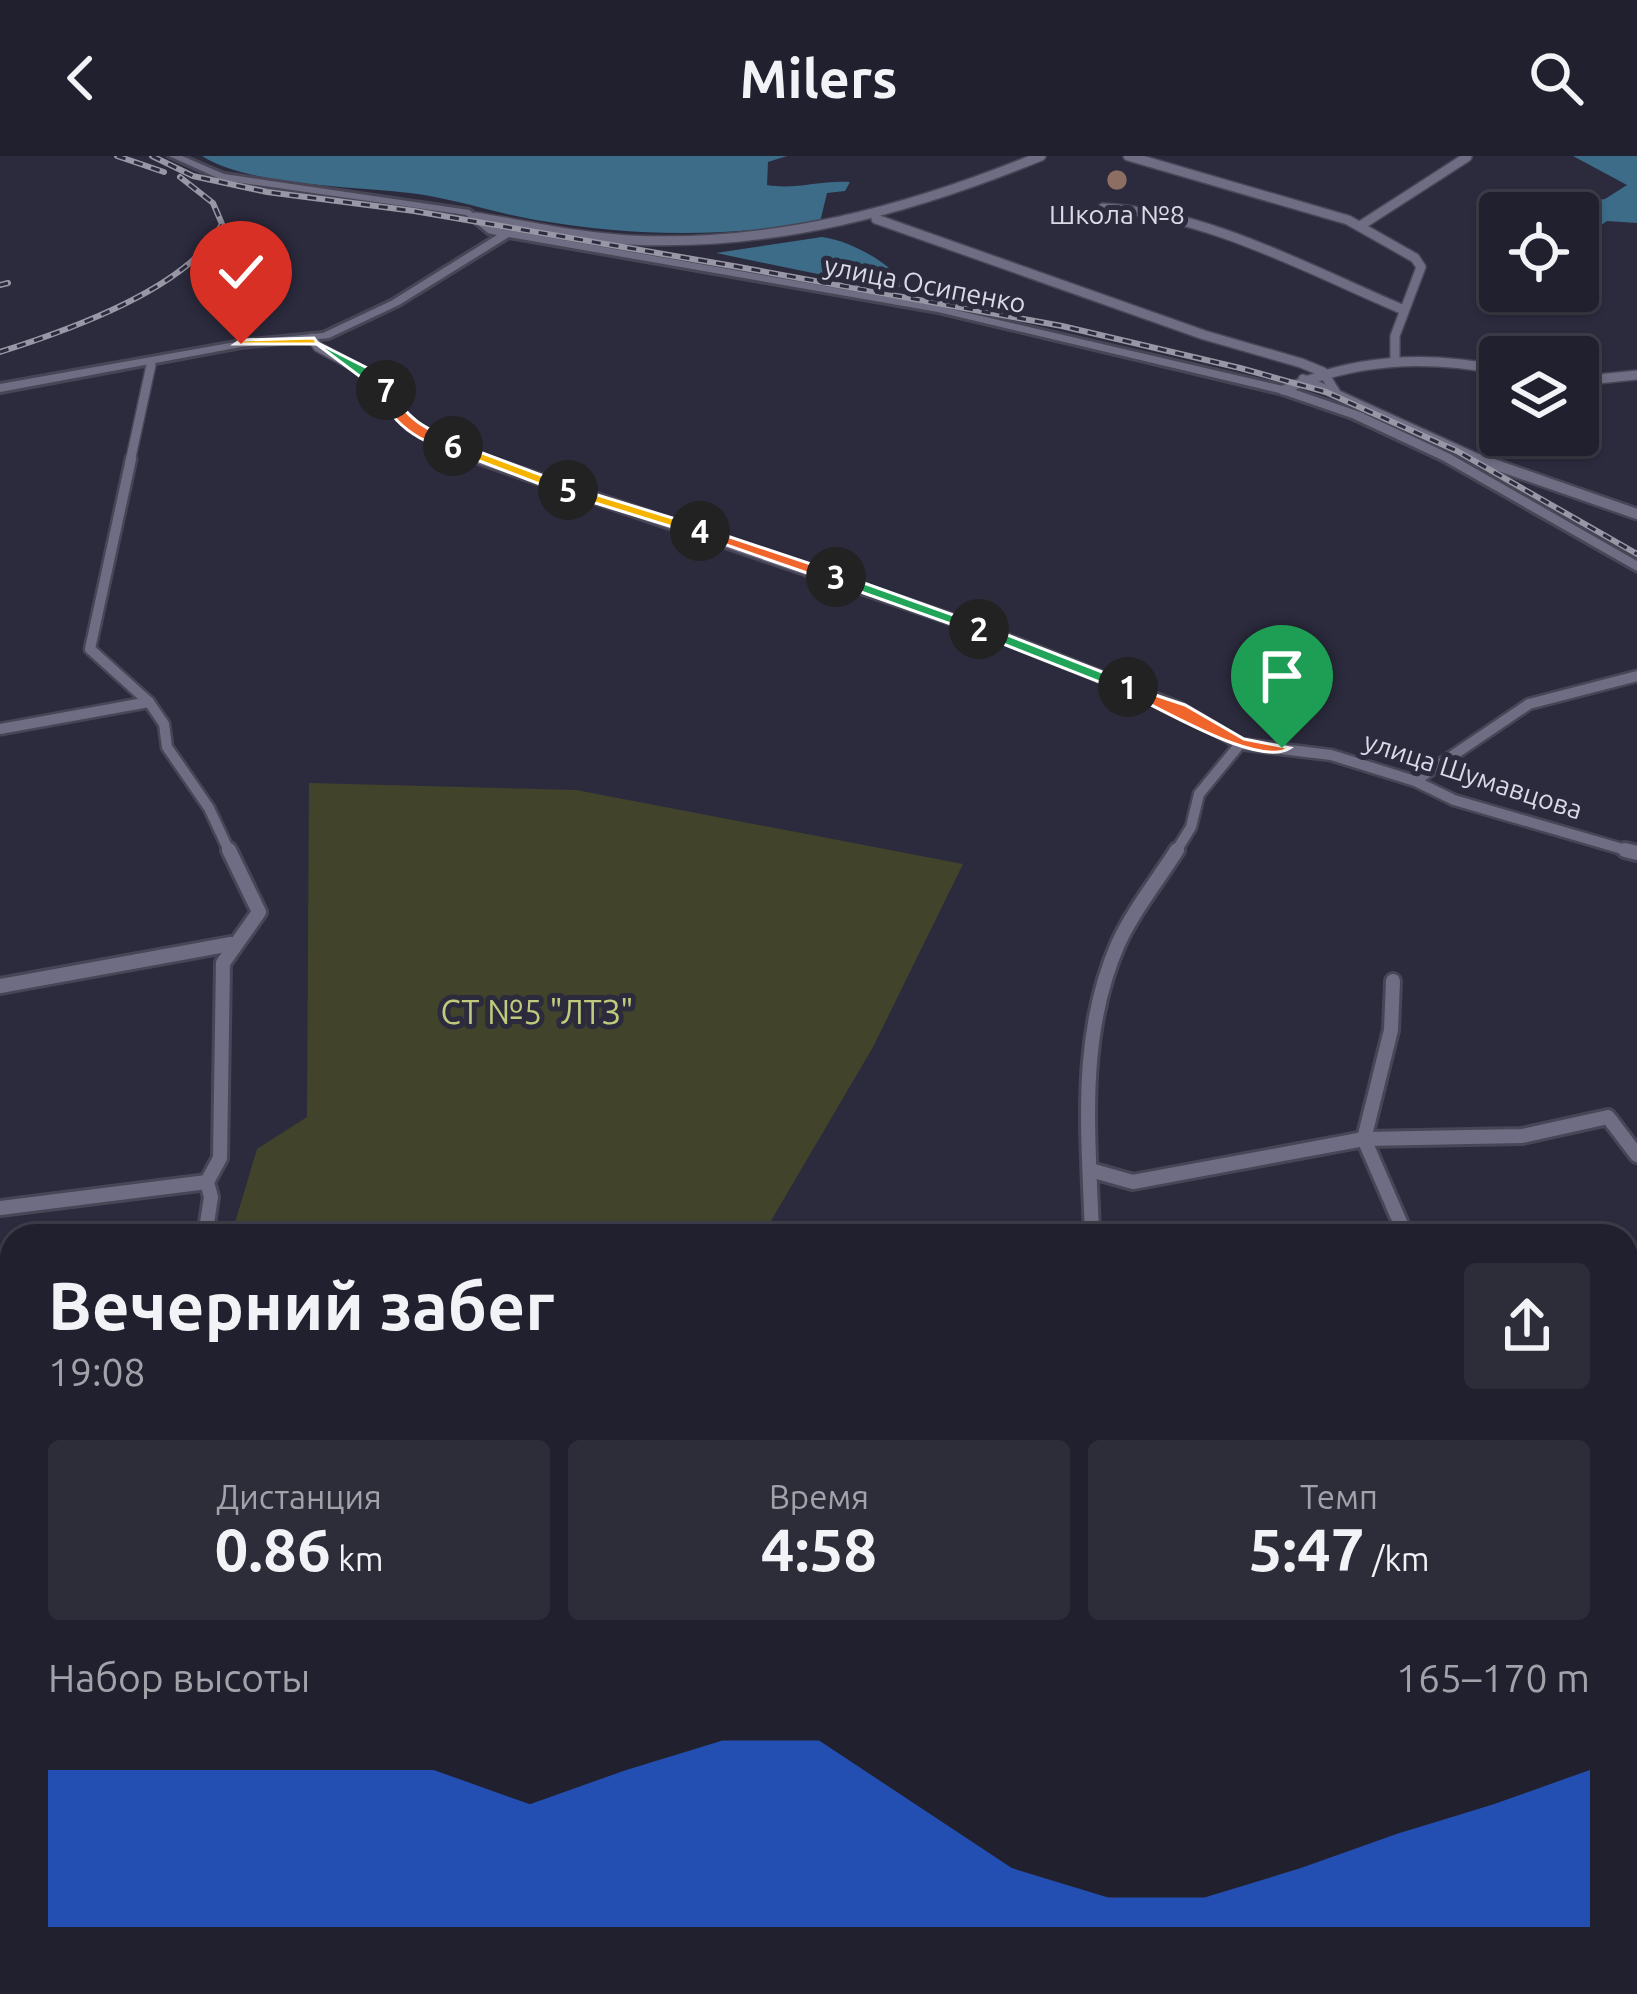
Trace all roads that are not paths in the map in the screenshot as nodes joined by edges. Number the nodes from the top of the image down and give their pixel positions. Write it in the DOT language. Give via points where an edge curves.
graph roads {
  1 [pos="174,156"];
  2 [pos="1041,156"];
  3 [pos="1128,156"];
  4 [pos="1467,157"];
  5 [pos="1103,208"];
  6 [pos="475,217"];
  7 [pos="876,219"];
  8 [pos="1360,226"];
  9 [pos="508,233"];
  10 [pos="1404,310"];
  11 [pos="312,338"];
  12 [pos="1395,360"];
  13 [pos="151,364"];
  14 [pos="1479,365"];
  15 [pos="1323,372"];
  16 [pos="1637,375"];
  17 [pos="1303,379"];
  18 [pos="1599,379"];
  19 [pos="0,388"];
  20 [pos="1283,389"];
  21 [pos="1336,393"];
  22 [pos="1636,515"];
  23 [pos="1637,567"];
  24 [pos="1637,676"];
  25 [pos="149,702"];
  26 [pos="0,729"];
  27 [pos="1240,744"];
  28 [pos="1415,782"];
  29 [pos="1637,853"];
  30 [pos="231,944"];
  31 [pos="1393,981"];
  32 [pos="0,986"];
  33 [pos="1364,1139"];
  34 [pos="1637,1155"];
  35 [pos="1090,1170"];
  36 [pos="207,1182"];
  37 [pos="0,1208"];
  38 [pos="207,1224"];
  39 [pos="1092,1224"];
  40 [pos="1401,1224"];
  1 -- 6 [label="street, улица Осипенко" via="222,177"];
  2 -- 7 [label="street"];
  3 -- 8 [label="street"];
  4 -- 8 [label="street"];
  5 -- 10 [label="street" via="1144,210 1256,247"];
  6 -- 7 [label="street" via="569,234 743,241"];
  6 -- 9 [label="street, улица Осипенко"];
  7 -- 15 [label="street, улица Осипенко"];
  8 -- 10 [label="street" via="1421,267"];
  9 -- 11 [label="street" via="395,303"];
  9 -- 20 [label="street, улица Осипенко" via="938,309"];
  10 -- 12 [label="street"];
  11 -- 13 [label="street"];
  11 -- 27 [label="street, улица Шумавцова" via="376,378 410,426 480,458 986,632 1180,708"];
  12 -- 14 [label="street"];
  12 -- 15 [label="street"];
  13 -- 19 [label="street"];
  13 -- 25 [label="street" via="90,649"];
  15 -- 17 [label="street"];
  15 -- 21 [label="street"];
  16 -- 18 [label="street"];
  17 -- 20 [label="street"];
  17 -- 21 [label="street"];
  20 -- 23 [label="street, улица Осипенко" via="1446,457"];
  21 -- 22 [label="street" via="1505,471"];
  24 -- 28 [label="street" via="1528,704"];
  25 -- 26 [label="street"];
  25 -- 30 [label="street" via="259,912"];
  27 -- 28 [label="street, улица Шумавцова" via="1331,755"];
  27 -- 35 [label="street" via="1199,794 1191,827 1120,940 1099,995 1087,1055"];
  28 -- 29 [label="street, улица Шумавцова"];
  30 -- 32 [label="street"];
  30 -- 36 [label="street" via="224,963 220,1158"];
  31 -- 33 [label="street" via="1391,1030"];
  33 -- 34 [label="street" via="1522,1136 1608,1118"];
  33 -- 35 [label="street" via="1133,1182"];
  33 -- 40 [label="street"];
  35 -- 39 [label="street"];
  36 -- 37 [label="street"];
  36 -- 38 [label="street"];
}
